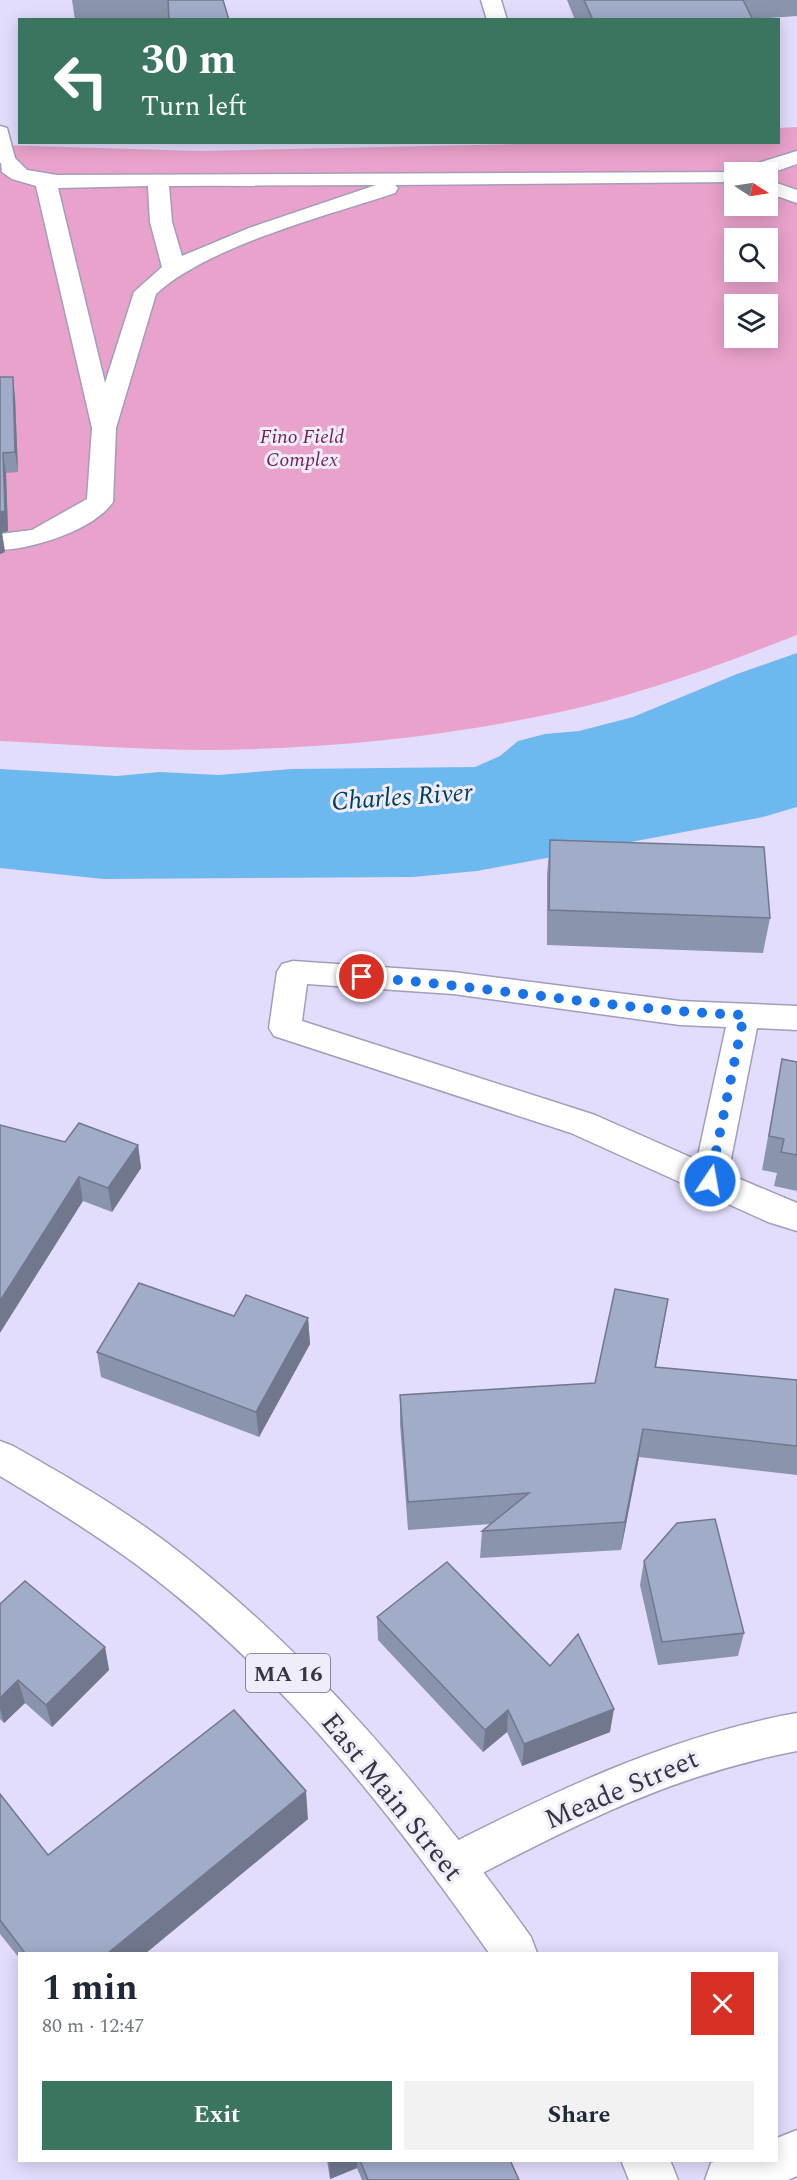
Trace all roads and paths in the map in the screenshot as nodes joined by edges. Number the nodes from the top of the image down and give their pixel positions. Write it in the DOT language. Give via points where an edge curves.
graph roads {
  1 [pos="491,0"];
  2 [pos="496,18"];
  3 [pos="0,132"];
  4 [pos="797,157"];
  5 [pos="778,163"];
  6 [pos="724,176"];
  7 [pos="411,179"];
  8 [pos="158,181"];
  9 [pos="46,182"];
  10 [pos="778,190"];
  11 [pos="797,197"];
  12 [pos="174,269"];
  13 [pos="104,428"];
  14 [pos="0,542"];
  15 [pos="744,1015"];
  16 [pos="797,1018"];
  17 [pos="710,1181"];
  18 [pos="797,1217"];
  19 [pos="0,1457"];
  20 [pos="795,1737"];
  21 [pos="452,1866"];
  22 [pos="514,1952"];
  23 [pos="797,2153"];
  24 [pos="778,2160"];
  25 [pos="645,2162"];
  26 [pos="774,2162"];
  27 [pos="655,2180"];
  28 [pos="728,2180"];
  1 -- 2 [label="main road"];
  3 -- 9 [label="main road" via="4,158 17,172"];
  4 -- 5 [label="main road"];
  6 -- 7 [label="main road"];
  7 -- 8 [label="main road"];
  7 -- 12 [label="main road" via="238,241"];
  8 -- 9 [label="main road"];
  8 -- 12 [label="main road" via="160,222"];
  9 -- 13 [label="main road"];
  10 -- 11 [label="main road"];
  12 -- 13 [label="main road" via="145,292"];
  13 -- 14 [label="main road" via="100,502 37,539"];
  15 -- 16 [label="main road"];
  15 -- 17 [label="main road"];
  15 -- 17 [label="main road" via="680,1013 453,983 293,972 285,1028 583,1124"];
  17 -- 18 [label="main road"];
  19 -- 21 [label="main road, East Main Street / MA 16" via="104,1520 178,1574 250,1635 339,1727"];
  20 -- 21 [label="main road, Meade Street" via="727,1746 652,1770 551,1814"];
  21 -- 22 [label="main road, East Main Street / MA 16"];
  23 -- 24 [label="main road"];
  25 -- 27 [label="main road"];
  26 -- 28 [label="main road"];
}
